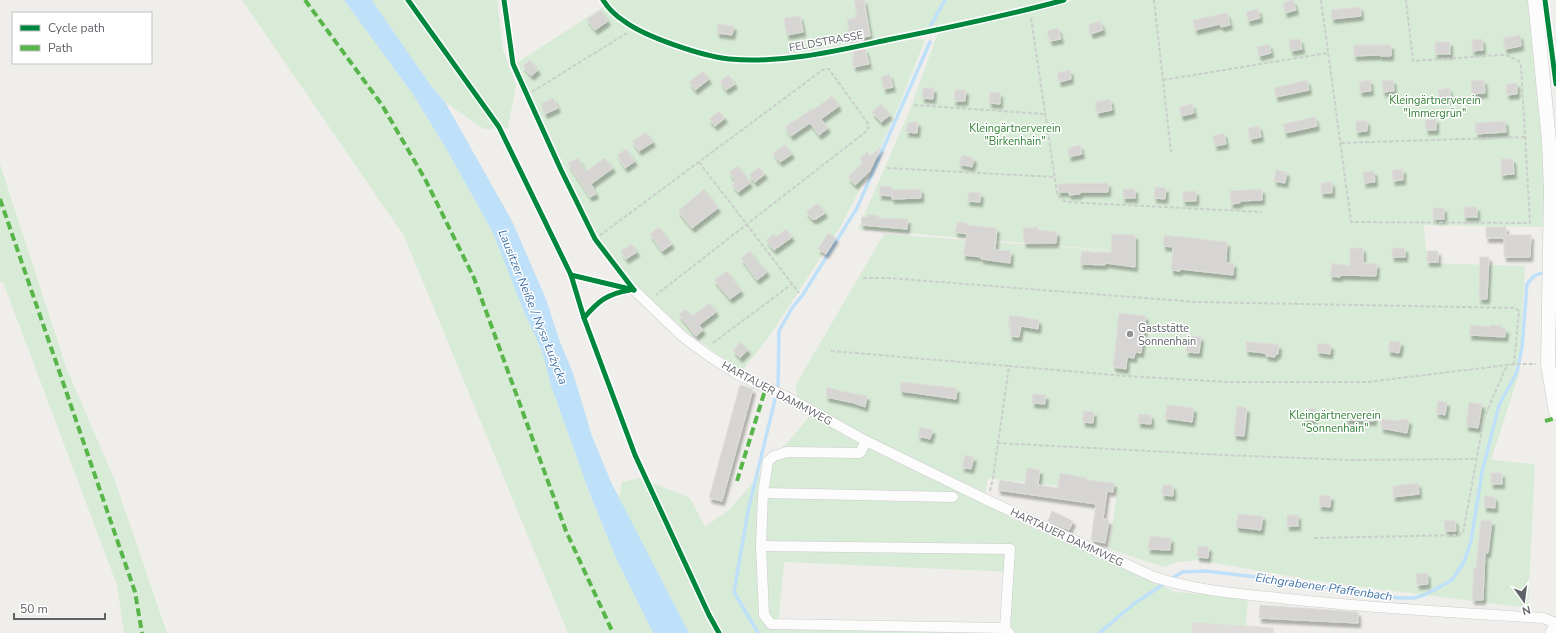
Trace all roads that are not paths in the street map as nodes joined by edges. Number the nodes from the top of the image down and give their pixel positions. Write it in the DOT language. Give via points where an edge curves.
graph roads {
  1 [pos="603,0"];
  2 [pos="1064,0"];
  3 [pos="1534,0"];
  4 [pos="1553,190"];
  5 [pos="634,290"];
  6 [pos="1552,349"];
  7 [pos="1556,412"];
  8 [pos="866,441"];
  9 [pos="763,493"];
  10 [pos="953,497"];
  11 [pos="761,546"];
  12 [pos="1556,624"];
  13 [pos="1007,630"];
  14 [pos="1550,633"];
  1 -- 2 [label="lane, FELDSTRASSE" via="635,28 692,51 728,59 774,59 850,48 1029,10"];
  3 -- 4 [label="main road"];
  4 -- 6 [label="main road"];
  5 -- 8 [label="street, HARTAUER DAMMWEG" via="682,336 709,356"];
  6 -- 7 [label="main road" via="1552,394"];
  8 -- 9 [label="street" via="860,453 787,452 774,456 768,462"];
  8 -- 12 [label="street, HARTAUER DAMMWEG" via="987,500 1159,579 1177,584 1350,606 1543,618"];
  9 -- 10 [label="street"];
  9 -- 11 [label="street"];
  11 -- 13 [label="street" via="764,615 771,624"];
  11 -- 13 [label="street" via="1010,549"];
  12 -- 14 [label="street"];
}
